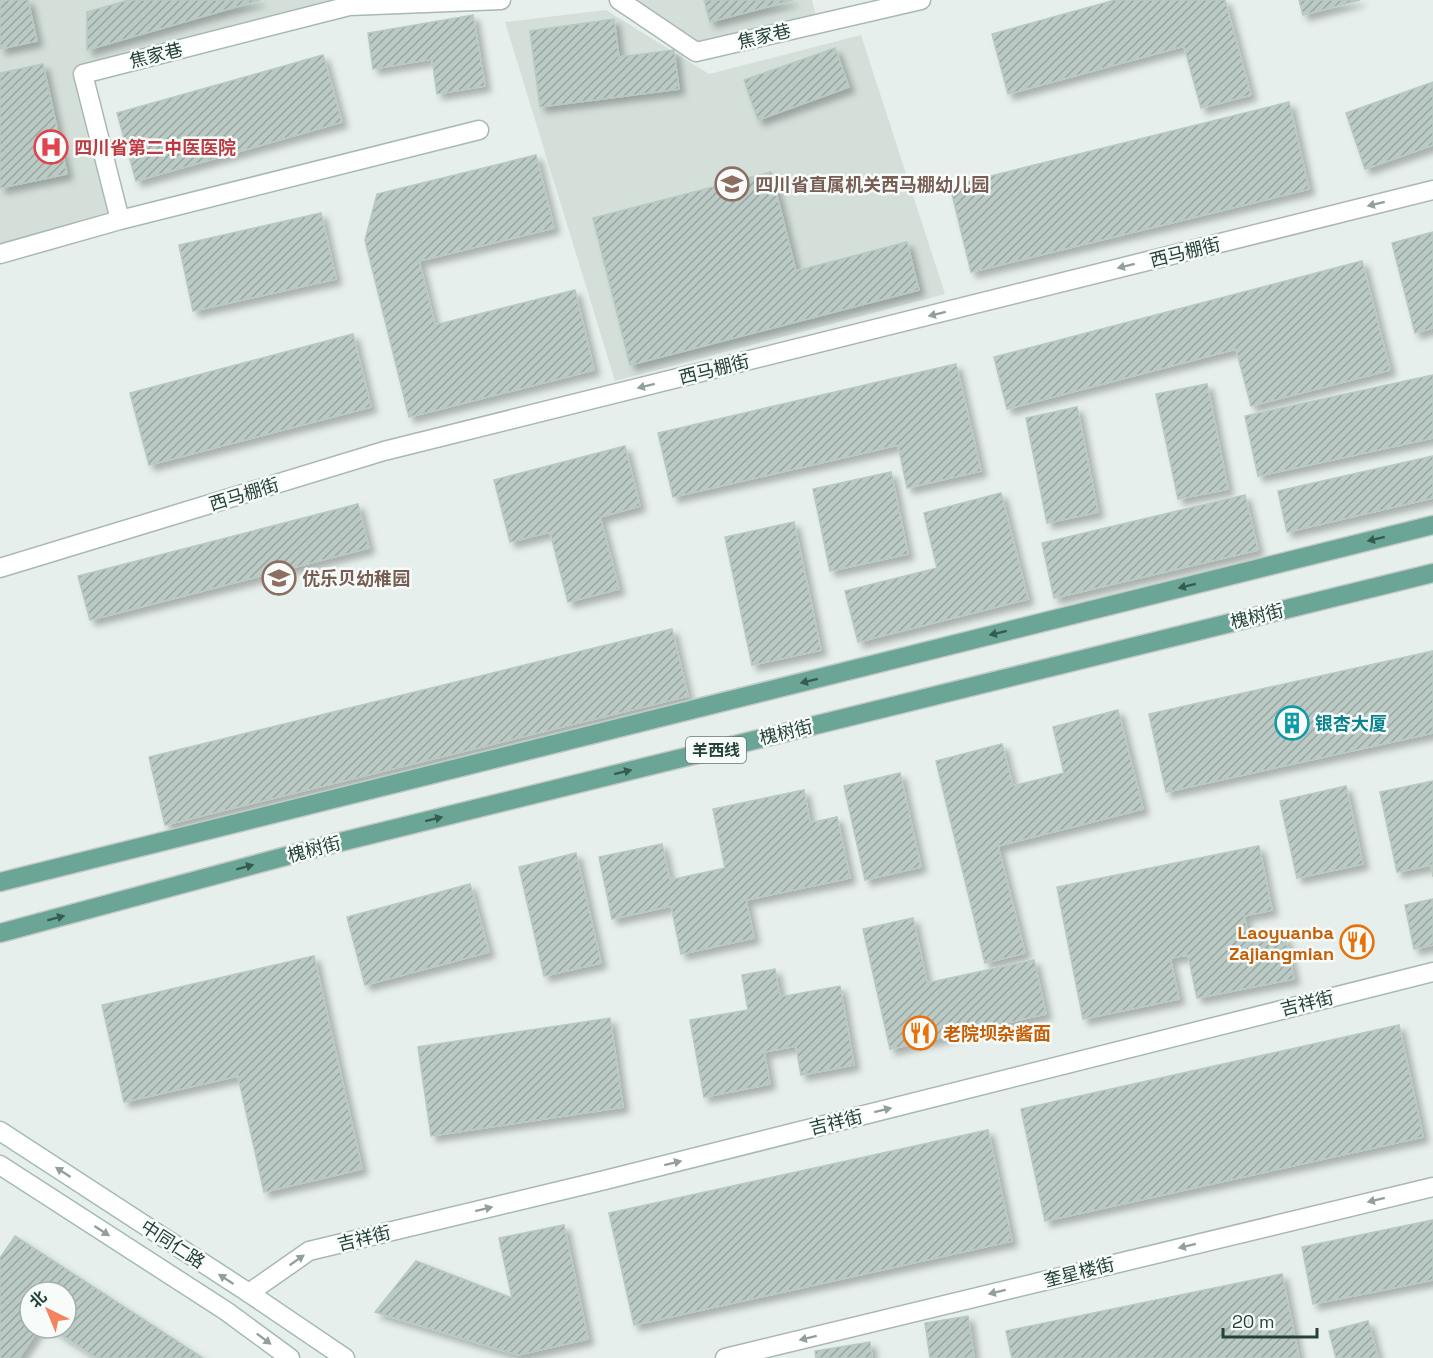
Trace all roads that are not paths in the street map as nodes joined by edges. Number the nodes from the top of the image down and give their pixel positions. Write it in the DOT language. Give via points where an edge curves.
graph roads {
  1 [pos="501,0"];
  2 [pos="619,0"];
  3 [pos="921,0"];
  4 [pos="479,130"];
  5 [pos="1433,190"];
  6 [pos="120,220"];
  7 [pos="0,254"];
  8 [pos="1433,525"];
  9 [pos="0,568"];
  10 [pos="1433,573"];
  11 [pos="0,882"];
  12 [pos="0,933"];
  13 [pos="1433,972"];
  14 [pos="0,1131"];
  15 [pos="0,1165"];
  16 [pos="1433,1186"];
  17 [pos="249,1293"];
  18 [pos="290,1358"];
  19 [pos="345,1358"];
  20 [pos="725,1358"];
  1 -- 6 [label="street, 焦家巷" via="349,6 83,74"];
  2 -- 3 [label="street, 焦家巷" via="696,52"];
  4 -- 6 [label="street"];
  5 -- 9 [label="street, 西马棚街, one-way" via="384,451"];
  6 -- 7 [label="street"];
  8 -- 11 [label="main road, 羊西线, one-way"];
  12 -- 10 [label="main road, 槐树街 / 羊西线, one-way" via="320,847"];
  17 -- 13 [label="street, 吉祥街, one-way" via="309,1251"];
  17 -- 14 [label="street, 中同仁路, one-way"];
  15 -- 18 [label="street, one-way" via="226,1311"];
  16 -- 20 [label="street, 奎星楼街, one-way"];
  17 -- 19 [label="street, 中同仁路"];
}
